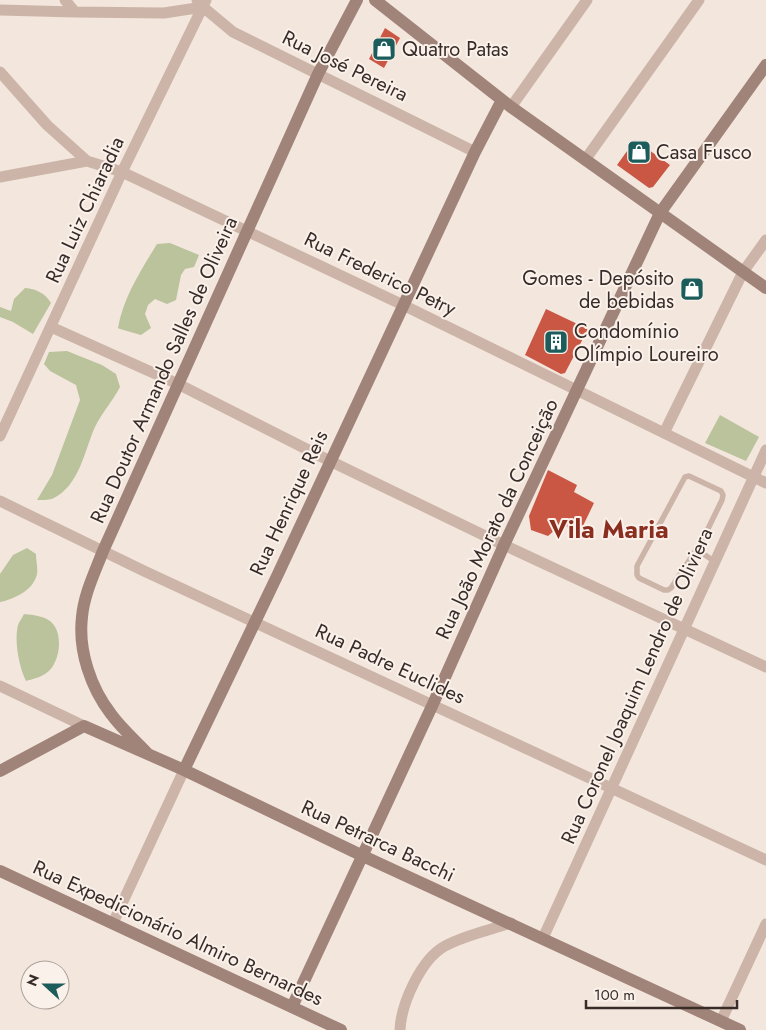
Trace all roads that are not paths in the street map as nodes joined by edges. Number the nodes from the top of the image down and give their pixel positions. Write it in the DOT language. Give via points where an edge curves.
graph roads {
  1 [pos="65,0"];
  2 [pos="357,0"];
  3 [pos="375,0"];
  4 [pos="587,0"];
  5 [pos="699,0"];
  6 [pos="202,2"];
  7 [pos="0,10"];
  8 [pos="75,12"];
  9 [pos="766,65"];
  10 [pos="0,72"];
  11 [pos="318,74"];
  12 [pos="506,104"];
  13 [pos="475,152"];
  14 [pos="585,160"];
  15 [pos="87,161"];
  16 [pos="122,172"];
  17 [pos="0,177"];
  18 [pos="660,213"];
  19 [pos="248,231"];
  20 [pos="766,240"];
  21 [pos="743,272"];
  22 [pos="766,288"];
  23 [pos="403,305"];
  24 [pos="51,327"];
  25 [pos="178,384"];
  26 [pos="576,391"];
  27 [pos="664,433"];
  28 [pos="0,436"];
  29 [pos="766,450"];
  30 [pos="330,461"];
  31 [pos="753,477"];
  32 [pos="766,482"];
  33 [pos="0,501"];
  34 [pos="504,545"];
  35 [pos="696,549"];
  36 [pos="103,551"];
  37 [pos="714,560"];
  38 [pos="254,622"];
  39 [pos="684,629"];
  40 [pos="766,667"];
  41 [pos="0,686"];
  42 [pos="433,704"];
  43 [pos="84,726"];
  44 [pos="148,754"];
  45 [pos="184,770"];
  46 [pos="0,771"];
  47 [pos="611,788"];
  48 [pos="363,856"];
  49 [pos="766,860"];
  50 [pos="0,871"];
  51 [pos="113,923"];
  52 [pos="511,923"];
  53 [pos="766,924"];
  54 [pos="543,938"];
  55 [pos="292,1007"];
  56 [pos="721,1021"];
  57 [pos="341,1030"];
  58 [pos="400,1030"];
  59 [pos="740,1030"];
  1 -- 8 [label="street"];
  2 -- 11 [label="street, Rua Doutor Armando Salles de Oliveira"];
  3 -- 12 [label="street"];
  4 -- 12 [label="street, Rua Henrique Reis"];
  5 -- 14 [label="street"];
  6 -- 8 [label="street" via="164,13"];
  6 -- 11 [label="street, Rua José Pereira" via="233,32"];
  6 -- 16 [label="street, Rua Luiz Chiaradia"];
  7 -- 8 [label="street"];
  9 -- 18 [label="street, Rua João Morato da Conceição"];
  10 -- 15 [label="street, Rua Frederico Petry" via="47,125"];
  11 -- 13 [label="street, Rua José Pereira"];
  11 -- 19 [label="street, Rua Doutor Armando Salles de Oliveira"];
  12 -- 13 [label="street, Rua Henrique Reis"];
  12 -- 14 [label="street"];
  13 -- 23 [label="street, Rua Henrique Reis"];
  14 -- 18 [label="street"];
  15 -- 16 [label="street, Rua Frederico Petry"];
  15 -- 17 [label="street"];
  16 -- 19 [label="street, Rua Frederico Petry"];
  16 -- 24 [label="street, Rua Luiz Chiaradia"];
  18 -- 21 [label="street"];
  18 -- 26 [label="street, Rua João Morato da Conceição"];
  19 -- 23 [label="street, Rua Frederico Petry"];
  19 -- 25 [label="street, Rua Doutor Armando Salles de Oliveira"];
  20 -- 21 [label="street"];
  21 -- 22 [label="street"];
  21 -- 27 [label="street"];
  23 -- 26 [label="street, Rua Frederico Petry"];
  23 -- 30 [label="street, Rua Henrique Reis"];
  24 -- 25 [label="street"];
  24 -- 28 [label="street, Rua Luiz Chiaradia"];
  25 -- 30 [label="street"];
  25 -- 36 [label="street, Rua Doutor Armando Salles de Oliveira"];
  26 -- 27 [label="street, Rua Frederico Petry"];
  26 -- 34 [label="street, Rua João Morato da Conceição"];
  27 -- 31 [label="street, Rua Frederico Petry"];
  29 -- 31 [label="street, Rua Coronel Joaquim Lendro de Oliviera"];
  30 -- 34 [label="street"];
  30 -- 38 [label="street, Rua Henrique Reis"];
  31 -- 32 [label="street, Rua Frederico Petry"];
  31 -- 37 [label="street, Rua Coronel Joaquim Lendro de Oliviera"];
  33 -- 36 [label="street, Rua Padre Euclides"];
  34 -- 39 [label="street"];
  34 -- 42 [label="street, Rua João Morato da Conceição"];
  35 -- 35 [label="lane" via="668,590 637,575 637,566 685,477 689,476 721,491 723,495"];
  35 -- 37 [label="lane"];
  36 -- 38 [label="street, Rua Padre Euclides"];
  36 -- 44 [label="street, Rua Doutor Armando Salles de Oliveira" via="89,586 82,617 82,646 99,696"];
  37 -- 39 [label="street, Rua Coronel Joaquim Lendro de Oliviera"];
  38 -- 42 [label="street, Rua Padre Euclides"];
  38 -- 45 [label="street, Rua Henrique Reis"];
  39 -- 40 [label="street"];
  39 -- 47 [label="street, Rua Coronel Joaquim Lendro de Oliviera"];
  41 -- 43 [label="street, Rua Petrarca Bacchi"];
  42 -- 47 [label="street, Rua Padre Euclides"];
  42 -- 48 [label="street, Rua João Morato da Conceição"];
  43 -- 44 [label="street, Rua Petrarca Bacchi"];
  43 -- 46 [label="street"];
  44 -- 45 [label="street, Rua Petrarca Bacchi"];
  45 -- 48 [label="street, Rua Petrarca Bacchi"];
  45 -- 51 [label="street, Rua Henrique Reis"];
  47 -- 49 [label="street, Rua Padre Euclides"];
  47 -- 54 [label="street, Rua Coronel Joaquim Lendro de Oliviera"];
  48 -- 52 [label="street, Rua Petrarca Bacchi"];
  48 -- 55 [label="street, Rua João Morato da Conceição"];
  50 -- 51 [label="street, Rua Expedicionário Almiro Bernardes"];
  51 -- 55 [label="street, Rua Expedicionário Almiro Bernardes"];
  52 -- 54 [label="street, Rua Petrarca Bacchi"];
  52 -- 58 [label="street" via="443,947 425,965 414,984 405,1003"];
  53 -- 56 [label="street"];
  54 -- 56 [label="street, Rua Petrarca Bacchi"];
  55 -- 57 [label="street, Rua Expedicionário Almiro Bernardes"];
  56 -- 59 [label="street, Rua Petrarca Bacchi"];
}
